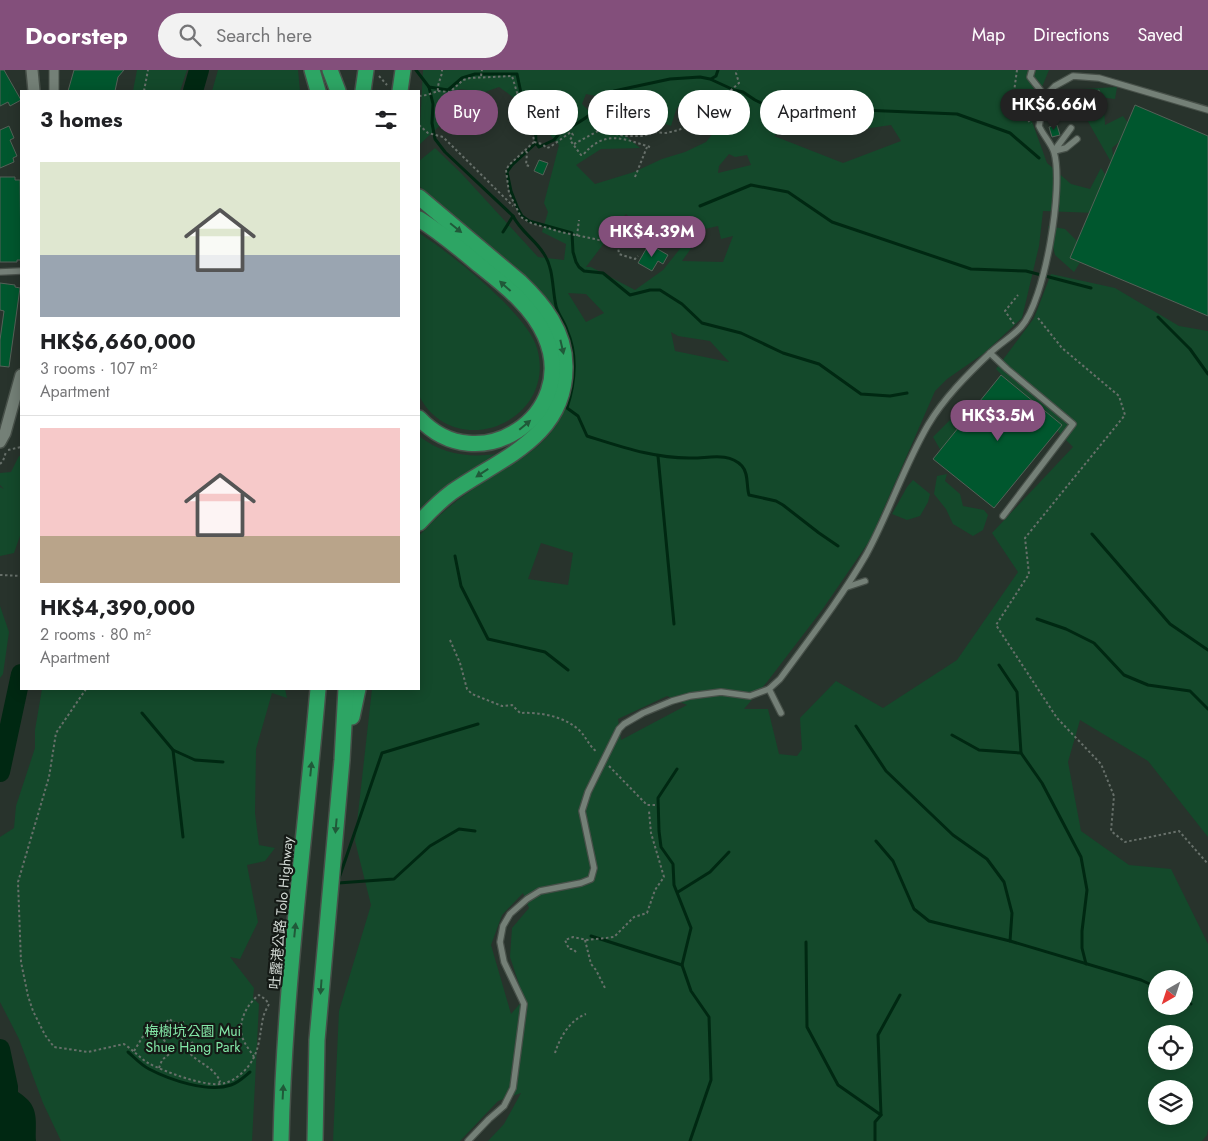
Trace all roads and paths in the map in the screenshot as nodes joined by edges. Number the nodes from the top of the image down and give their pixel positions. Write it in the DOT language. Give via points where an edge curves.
graph roads {
  1 [pos="32,70"];
  2 [pos="54,70"];
  3 [pos="148,70"];
  4 [pos="312,70"];
  5 [pos="330,70"];
  6 [pos="366,70"];
  7 [pos="374,70"];
  8 [pos="403,70"];
  9 [pos="442,70"];
  10 [pos="482,70"];
  11 [pos="737,70"];
  12 [pos="1017,70"];
  13 [pos="1032,70"];
  14 [pos="481,76"];
  15 [pos="34,90"];
  16 [pos="54,90"];
  17 [pos="144,90"];
  18 [pos="318,90"];
  19 [pos="338,90"];
  20 [pos="362,90"];
  21 [pos="392,90"];
  22 [pos="400,90"];
  23 [pos="438,90"];
  24 [pos="452,90"];
  25 [pos="435,92"];
  26 [pos="420,96"];
  27 [pos="1045,96"];
  28 [pos="1208,110"];
  29 [pos="420,126"];
  30 [pos="1071,128"];
  31 [pos="1043,133"];
  32 [pos="1077,139"];
  33 [pos="534,142"];
  34 [pos="574,144"];
  35 [pos="526,151"];
  36 [pos="1054,151"];
  37 [pos="529,166"];
  38 [pos="635,176"];
  39 [pos="420,198"];
  40 [pos="515,207"];
  41 [pos="420,219"];
  42 [pos="579,220"];
  43 [pos="629,220"];
  44 [pos="627,223"];
  45 [pos="629,230"];
  46 [pos="574,235"];
  47 [pos="618,247"];
  48 [pos="638,256"];
  49 [pos="0,272"];
  50 [pos="20,272"];
  51 [pos="1018,295"];
  52 [pos="1031,310"];
  53 [pos="1012,321"];
  54 [pos="990,353"];
  55 [pos="20,379"];
  56 [pos="420,419"];
  57 [pos="3,446"];
  58 [pos="20,447"];
  59 [pos="1003,516"];
  60 [pos="420,522"];
  61 [pos="0,575"];
  62 [pos="20,576"];
  63 [pos="865,581"];
  64 [pos="846,587"];
  65 [pos="450,640"];
  66 [pos="769,689"];
  67 [pos="85,690"];
  68 [pos="318,690"];
  69 [pos="346,690"];
  70 [pos="358,690"];
  71 [pos="781,713"];
  72 [pos="597,752"];
  73 [pos="342,760"];
  74 [pos="609,765"];
  75 [pos="655,805"];
  76 [pos="649,811"];
  77 [pos="1208,864"];
  78 [pos="585,940"];
  79 [pos="576,952"];
  80 [pos="606,990"];
  81 [pos="586,1014"];
  82 [pos="151,1021"];
  83 [pos="184,1022"];
  84 [pos="179,1024"];
  85 [pos="150,1025"];
  86 [pos="158,1033"];
  87 [pos="193,1042"];
  88 [pos="189,1045"];
  89 [pos="134,1051"];
  90 [pos="555,1053"];
  91 [pos="254,1057"];
  92 [pos="159,1068"];
  93 [pos="218,1084"];
  94 [pos="281,1141"];
  95 [pos="315,1141"];
  96 [pos="468,1141"];
  1 -- 15 [label="street"];
  2 -- 16 [label="street"];
  3 -- 17 [label="path"];
  4 -- 18 [label="highway"];
  5 -- 19 [label="highway"];
  6 -- 20 [label="highway"];
  7 -- 21 [label="path"];
  8 -- 22 [label="highway"];
  9 -- 23 [label="path"];
  10 -- 14 [label="path"];
  11 -- 34 [label="path" via="739,83 679,130 626,136 598,130"];
  12 -- 31 [label="path" via="1013,99 1036,130"];
  13 -- 27 [label="lane" via="1030,77"];
  14 -- 24 [label="path" via="463,80"];
  14 -- 33 [label="path" via="512,76 519,99 531,116"];
  25 -- 26 [label="path"];
  27 -- 28 [label="lane" via="1055,86 1074,76 1099,78"];
  27 -- 31 [label="lane" via="1039,126"];
  29 -- 40 [label="path" via="428,133 443,137"];
  30 -- 36 [label="lane"];
  31 -- 36 [label="lane"];
  32 -- 36 [label="lane" via="1066,148"];
  33 -- 34 [label="path" via="550,147 571,132 570,140"];
  33 -- 35 [label="path"];
  34 -- 38 [label="path" via="581,155 602,139 615,138 648,147"];
  35 -- 37 [label="path" via="526,165"];
  35 -- 40 [label="path" via="506,170 506,181"];
  36 -- 52 [label="lane" via="1057,198 1045,269"];
  39 -- 60 [label="highway, one-way" via="535,297 557,329 565,362 565,379 558,404 540,432 452,493"];
  40 -- 46 [label="path" via="526,221"];
  56 -- 41 [label="highway, one-way" via="433,431 458,442 497,441 522,428 535,415 548,390 552,368 552,355 546,338 527,308 463,251"];
  42 -- 46 [label="path"];
  43 -- 44 [label="path"];
  44 -- 45 [label="path"];
  44 -- 45 [label="path" via="616,220 617,228"];
  45 -- 47 [label="path"];
  46 -- 47 [label="path"];
  47 -- 48 [label="path" via="619,254 634,259"];
  49 -- 50 [label="lane"];
  51 -- 53 [label="path" via="1005,311"];
  52 -- 54 [label="lane" via="1022,327"];
  52 -- 77 [label="path" via="1062,348 1119,396 1125,415 1025,538 1030,574 996,625 1057,718 1101,764 1114,796 1111,831 1125,842 1179,831"];
  54 -- 59 [label="lane" via="1073,424"];
  54 -- 64 [label="lane" via="951,393 929,423 867,553"];
  55 -- 57 [label="street"];
  57 -- 58 [label="path"];
  61 -- 62 [label="path"];
  63 -- 64 [label="lane"];
  64 -- 66 [label="lane" via="780,679"];
  65 -- 72 [label="path" via="472,694 502,706 512,705 520,712 565,721 579,729"];
  66 -- 71 [label="lane"];
  66 -- 96 [label="lane" via="750,696 721,692 690,696 643,713 619,729 582,811 594,868 591,879 540,891 510,914 503,926 500,942 504,962 524,1004 513,1088 504,1106"];
  67 -- 89 [label="path" via="56,732 50,777 18,882 22,962 33,1011 54,1047 88,1052 124,1044"];
  94 -- 68 [label="highway, 吐露港公路 Tolo Highway, one-way" via="294,940"];
  69 -- 73 [label="highway"];
  70 -- 73 [label="highway"];
  73 -- 95 [label="highway, one-way" via="317,1040"];
  74 -- 75 [label="path" via="646,805"];
  76 -- 78 [label="path" via="651,833 664,876 655,890 650,908 614,937"];
  78 -- 79 [label="path" via="573,937 565,940 569,949"];
  78 -- 80 [label="path" via="591,964"];
  81 -- 90 [label="path" via="576,1017"];
  82 -- 85 [label="path"];
  83 -- 84 [label="path"];
  84 -- 86 [label="path" via="169,1019"];
  84 -- 88 [label="path" via="182,1041"];
  85 -- 86 [label="path"];
  85 -- 89 [label="path"];
  86 -- 92 [label="path" via="173,1051 162,1060"];
  87 -- 88 [label="path"];
  88 -- 93 [label="path" via="188,1051 192,1056 216,1073 220,1081"];
  89 -- 92 [label="path"];
  91 -- 91 [label="path" via="242,1032 244,1015 251,1001 259,995 269,1004"];
  91 -- 93 [label="path" via="244,1072"];
  92 -- 93 [label="path" via="186,1078"];
}
